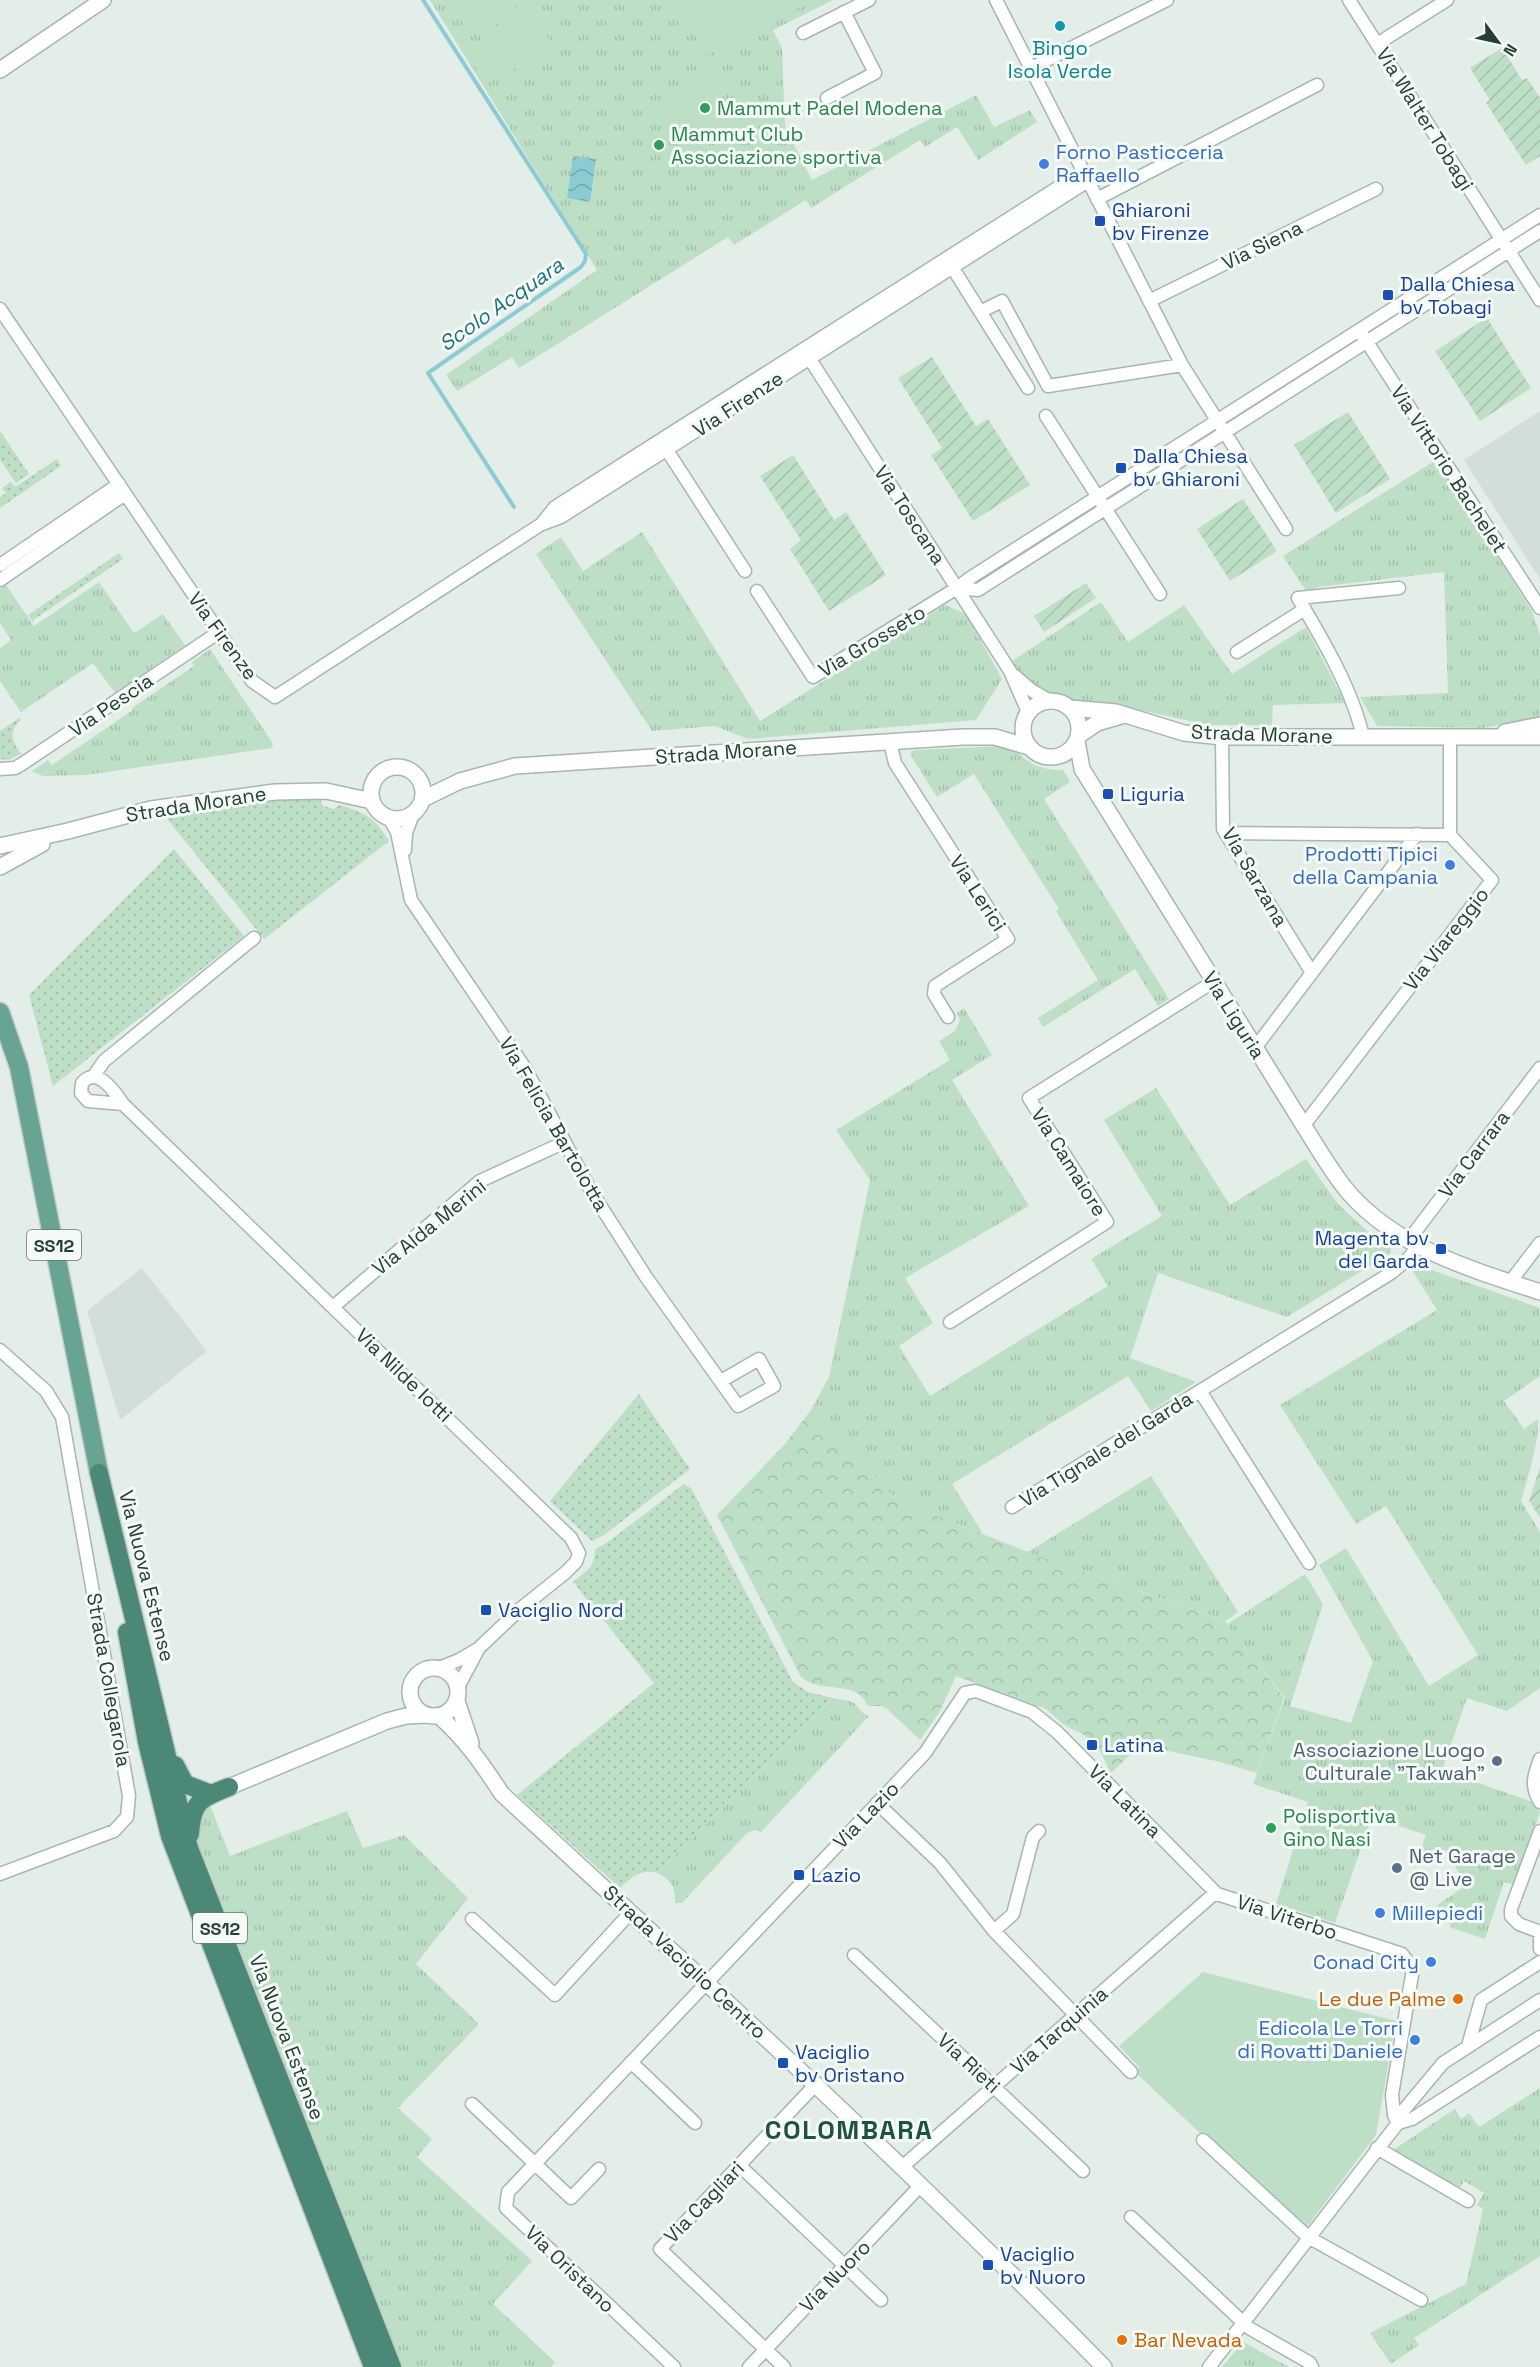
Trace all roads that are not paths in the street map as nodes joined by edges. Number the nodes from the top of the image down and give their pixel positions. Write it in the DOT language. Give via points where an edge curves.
graph roads {
  1 [pos="103,0"];
  2 [pos="868,0"];
  3 [pos="996,0"];
  4 [pos="1167,0"];
  5 [pos="1349,0"];
  6 [pos="1447,0"];
  7 [pos="844,12"];
  8 [pos="803,33"];
  9 [pos="1377,44"];
  10 [pos="1031,68"];
  11 [pos="0,70"];
  12 [pos="1317,85"];
  13 [pos="828,98"];
  14 [pos="1086,176"];
  15 [pos="1376,189"];
  16 [pos="1097,199"];
  17 [pos="1540,214"];
  18 [pos="1540,231"];
  19 [pos="1502,239"];
  20 [pos="1509,251"];
  21 [pos="949,263"];
  22 [pos="1540,300"];
  23 [pos="1149,301"];
  24 [pos="0,309"];
  25 [pos="980,312"];
  26 [pos="1359,330"];
  27 [pos="1367,342"];
  28 [pos="807,354"];
  29 [pos="1182,365"];
  30 [pos="1028,388"];
  31 [pos="1046,416"];
  32 [pos="1217,420"];
  33 [pos="1225,432"];
  34 [pos="664,445"];
  35 [pos="122,489"];
  36 [pos="1098,496"];
  37 [pos="1105,508"];
  38 [pos="1286,529"];
  39 [pos="0,565"];
  40 [pos="745,571"];
  41 [pos="0,580"];
  42 [pos="957,588"];
  43 [pos="1399,588"];
  44 [pos="757,591"];
  45 [pos="1160,594"];
  46 [pos="1540,608"];
  47 [pos="1305,609"];
  48 [pos="219,632"];
  49 [pos="1237,652"];
  50 [pos="1010,671"];
  51 [pos="1050,701"];
  52 [pos="1070,708"];
  53 [pos="1126,715"];
  54 [pos="1026,716"];
  55 [pos="1540,725"];
  56 [pos="995,736"];
  57 [pos="1222,737"];
  58 [pos="1363,737"];
  59 [pos="1450,737"];
  60 [pos="1487,737"];
  61 [pos="1540,737"];
  62 [pos="1078,739"];
  63 [pos="890,742"];
  64 [pos="1029,747"];
  65 [pos="1058,757"];
  66 [pos="0,769"];
  67 [pos="1082,769"];
  68 [pos="460,781"];
  69 [pos="421,782"];
  70 [pos="372,784"];
  71 [pos="326,791"];
  72 [pos="423,799"];
  73 [pos="372,801"];
  74 [pos="413,814"];
  75 [pos="389,818"];
  76 [pos="68,831"];
  77 [pos="1226,833"];
  78 [pos="1417,834"];
  79 [pos="1450,835"];
  80 [pos="0,846"];
  81 [pos="404,860"];
  82 [pos="0,867"];
  83 [pos="254,939"];
  84 [pos="1312,973"];
  85 [pos="1213,982"];
  86 [pos="1,1015"];
  87 [pos="948,1017"];
  88 [pos="1256,1048"];
  89 [pos="1540,1068"];
  90 [pos="93,1077"];
  91 [pos="123,1104"];
  92 [pos="1304,1125"];
  93 [pos="565,1142"];
  94 [pos="1540,1243"];
  95 [pos="1413,1244"];
  96 [pos="1510,1282"];
  97 [pos="1540,1292"];
  98 [pos="333,1307"];
  99 [pos="950,1322"];
  100 [pos="0,1350"];
  101 [pos="721,1381"];
  102 [pos="1200,1391"];
  103 [pos="99,1473"];
  104 [pos="1012,1507"];
  105 [pos="1309,1563"];
  106 [pos="479,1648"];
  107 [pos="439,1668"];
  108 [pos="410,1689"];
  109 [pos="965,1693"];
  110 [pos="458,1694"];
  111 [pos="432,1716"];
  112 [pos="387,1721"];
  113 [pos="164,1744"];
  114 [pos="476,1754"];
  115 [pos="1540,1759"];
  116 [pos="1537,1784"];
  117 [pos="229,1787"];
  118 [pos="211,1794"];
  119 [pos="1540,1802"];
  120 [pos="877,1803"];
  121 [pos="1039,1831"];
  122 [pos="1540,1831"];
  123 [pos="189,1848"];
  124 [pos="0,1874"];
  125 [pos="1215,1893"];
  126 [pos="631,1912"];
  127 [pos="472,1919"];
  128 [pos="994,1931"];
  129 [pos="1540,1932"];
  130 [pos="1540,1940"];
  131 [pos="1540,1949"];
  132 [pos="854,1955"];
  133 [pos="1540,1962"];
  134 [pos="707,1983"];
  135 [pos="1540,2000"];
  136 [pos="1075,2015"];
  137 [pos="1540,2037"];
  138 [pos="1468,2046"];
  139 [pos="631,2062"];
  140 [pos="1131,2072"];
  141 [pos="817,2084"];
  142 [pos="994,2086"];
  143 [pos="471,2104"];
  144 [pos="695,2123"];
  145 [pos="1398,2123"];
  146 [pos="1203,2140"];
  147 [pos="1377,2148"];
  148 [pos="534,2164"];
  149 [pos="739,2165"];
  150 [pos="902,2167"];
  151 [pos="599,2169"];
  152 [pos="1083,2171"];
  153 [pos="921,2185"];
  154 [pos="1468,2201"];
  155 [pos="1131,2217"];
  156 [pos="1308,2237"];
  157 [pos="845,2266"];
  158 [pos="881,2300"];
  159 [pos="1421,2300"];
  160 [pos="1243,2322"];
  161 [pos="765,2349"];
  162 [pos="373,2367"];
  163 [pos="392,2367"];
  164 [pos="674,2367"];
  165 [pos="749,2367"];
  166 [pos="784,2367"];
  167 [pos="1104,2367"];
  168 [pos="1209,2367"];
  169 [pos="1312,2367"];
  1 -- 11 [label="street"];
  2 -- 7 [label="street"];
  3 -- 10 [label="street"];
  4 -- 10 [label="street"];
  5 -- 9 [label="street, Via Walter Tobagi"];
  6 -- 9 [label="street"];
  7 -- 8 [label="street"];
  7 -- 13 [label="street" via="875,73"];
  9 -- 19 [label="street, Via Walter Tobagi"];
  10 -- 14 [label="street"];
  12 -- 16 [label="street"];
  14 -- 16 [label="street"];
  14 -- 21 [label="street, Via Firenze"];
  15 -- 23 [label="street, Via Siena"];
  16 -- 23 [label="street"];
  17 -- 19 [label="street"];
  18 -- 20 [label="street"];
  19 -- 20 [label="street, Via Walter Tobagi"];
  19 -- 26 [label="street"];
  20 -- 22 [label="street, Via Walter Tobagi"];
  20 -- 27 [label="street"];
  21 -- 25 [label="street"];
  21 -- 28 [label="street, Via Firenze"];
  23 -- 29 [label="street"];
  24 -- 35 [label="street, Via Firenze"];
  25 -- 29 [label="street" via="1002,301 1048,386"];
  25 -- 30 [label="street"];
  26 -- 27 [label="street, Via Vittorio Bachelet"];
  26 -- 32 [label="street"];
  27 -- 33 [label="street"];
  27 -- 46 [label="street, Via Vittorio Bachelet"];
  28 -- 34 [label="street, Via Firenze"];
  28 -- 42 [label="street, Via Toscana"];
  29 -- 32 [label="street"];
  31 -- 36 [label="street"];
  32 -- 33 [label="street"];
  32 -- 36 [label="street"];
  33 -- 37 [label="street"];
  33 -- 38 [label="street"];
  34 -- 40 [label="street"];
  34 -- 48 [label="street, Via Firenze" via="561,517 540,525 275,697 252,681"];
  35 -- 39 [label="street"];
  35 -- 41 [label="street"];
  35 -- 48 [label="street, Via Firenze"];
  36 -- 37 [label="street"];
  36 -- 42 [label="street"];
  37 -- 42 [label="street" via="978,590"];
  37 -- 45 [label="street"];
  42 -- 44 [label="street, Via Grosseto" via="813,678"];
  42 -- 50 [label="street, Via Toscana"];
  43 -- 47 [label="street" via="1298,598"];
  47 -- 49 [label="street"];
  47 -- 58 [label="street, Strada Morane" via="1347,690"];
  48 -- 66 [label="street, Via Pescia" via="22,764"];
  50 -- 51 [label="street, Via Toscana"];
  50 -- 54 [label="street, Via Toscana"];
  51 -- 52 [label="street"];
  51 -- 54 [label="street" via="1035,706"];
  52 -- 53 [label="street, Strada Morane"];
  52 -- 62 [label="street" via="1079,722"];
  53 -- 57 [label="street, Strada Morane" via="1184,733"];
  53 -- 62 [label="street" via="1097,723"];
  54 -- 56 [label="street, Strada Morane"];
  54 -- 64 [label="street" via="1024,739"];
  55 -- 60 [label="street"];
  56 -- 63 [label="street, Strada Morane"];
  56 -- 64 [label="street, Strada Morane"];
  57 -- 58 [label="street, Strada Morane"];
  57 -- 77 [label="street, Via Sarzana"];
  58 -- 59 [label="street, Strada Morane"];
  59 -- 60 [label="street, Strada Morane"];
  59 -- 79 [label="street"];
  60 -- 61 [label="street, Strada Morane"];
  62 -- 65 [label="street"];
  62 -- 67 [label="street, Via Liguria"];
  63 -- 68 [label="street, Strada Morane" via="515,766"];
  63 -- 87 [label="street, Via Lerici" via="895,763 1008,939 935,986 934,994"];
  64 -- 65 [label="street" via="1045,757"];
  65 -- 67 [label="street"];
  67 -- 85 [label="street, Via Liguria"];
  68 -- 69 [label="street, Strada Morane"];
  68 -- 72 [label="street, Strada Morane"];
  69 -- 70 [label="street" via="409,770 393,767 384,770"];
  69 -- 72 [label="street"];
  70 -- 71 [label="street, Strada Morane"];
  70 -- 73 [label="street"];
  71 -- 73 [label="street, Strada Morane"];
  71 -- 76 [label="street, Strada Morane" via="285,790 151,809"];
  72 -- 74 [label="street"];
  73 -- 75 [label="street"];
  74 -- 75 [label="street"];
  74 -- 81 [label="street, Via Felicia Bartolotta" via="406,833"];
  75 -- 81 [label="street, Via Felicia Bartolotta"];
  76 -- 80 [label="street, Strada Morane"];
  76 -- 82 [label="street, Strada Morane"];
  77 -- 78 [label="street"];
  77 -- 84 [label="street, Via Sarzana"];
  78 -- 79 [label="street"];
  78 -- 84 [label="street"];
  79 -- 92 [label="street, Via Viareggio" via="1492,880"];
  81 -- 93 [label="street, Via Felicia Bartolotta" via="411,900 525,1068"];
  83 -- 90 [label="street" via="105,1061"];
  84 -- 88 [label="street"];
  85 -- 88 [label="street, Via Liguria"];
  85 -- 99 [label="street, Via Camaiore" via="1029,1098 1107,1222"];
  86 -- 103 [label="main road, Via Nuova Estense / SS12" via="19,1067"];
  88 -- 92 [label="street, Via Liguria"];
  89 -- 95 [label="street, Via Carrara"];
  90 -- 91 [label="street, Via Nilde Iotti" via="105,1082"];
  90 -- 91 [label="street" via="82,1083 83,1097 93,1102"];
  91 -- 98 [label="street, Via Nilde Iotti"];
  92 -- 95 [label="street, Via Liguria" via="1349,1194"];
  93 -- 98 [label="street, Via Alda Merini" via="480,1181"];
  93 -- 101 [label="street, Via Felicia Bartolotta" via="646,1277"];
  94 -- 96 [label="street"];
  95 -- 96 [label="street, Via Liguria"];
  95 -- 102 [label="street, Via Tignale del Garda" via="1408,1259 1391,1273"];
  96 -- 97 [label="street, Via Liguria"];
  98 -- 106 [label="street, Via Nilde Iotti" via="577,1547 576,1562 566,1573"];
  100 -- 124 [label="street, Strada Collegarola" via="46,1391 62,1417 129,1796 127,1817 114,1831"];
  102 -- 104 [label="street, Via Tignale del Garda"];
  102 -- 105 [label="street, Via Tignale del Garda"];
  103 -- 113 [label="highway, Via Nuova Estense / SS12"];
  103 -- 162 [label="highway, Via Nuova Estense / SS12" via="147,1742 170,1836"];
  106 -- 107 [label="street, Via Nilde Iotti"];
  106 -- 110 [label="street, Via Nilde Iotti"];
  107 -- 108 [label="street" via="422,1671"];
  107 -- 110 [label="street" via="453,1676"];
  108 -- 111 [label="street" via="412,1703 420,1712"];
  108 -- 112 [label="street"];
  109 -- 120 [label="street, Via Lazio" via="925,1753"];
  109 -- 125 [label="street, Via Latina" via="976,1691 1032,1712 1057,1732"];
  110 -- 111 [label="street" via="450,1712"];
  110 -- 114 [label="street, Strada Vaciglio Centro" via="462,1720"];
  111 -- 112 [label="street"];
  111 -- 114 [label="street, Strada Vaciglio Centro" via="460,1736"];
  112 -- 117 [label="street"];
  113 -- 118 [label="highway" via="185,1784"];
  113 -- 123 [label="highway, Via Nuova Estense / SS12"];
  114 -- 126 [label="street, Strada Vaciglio Centro" via="502,1794"];
  115 -- 116 [label="street" via="1533,1779"];
  116 -- 119 [label="street"];
  117 -- 118 [label="highway"];
  118 -- 123 [label="highway" via="191,1814"];
  120 -- 128 [label="street" via="940,1863"];
  120 -- 134 [label="street, Via Lazio"];
  121 -- 128 [label="street" via="1033,1837 1013,1914"];
  122 -- 129 [label="street" via="1511,1909 1514,1921"];
  123 -- 163 [label="highway, Via Nuova Estense / SS12"];
  125 -- 136 [label="street, Via Tarquinia"];
  125 -- 145 [label="street, Via Viterbo" via="1402,1954 1413,1970 1392,2095"];
  126 -- 127 [label="street" via="555,1995"];
  126 -- 134 [label="street, Strada Vaciglio Centro"];
  128 -- 136 [label="street"];
  130 -- 131 [label="street"];
  132 -- 142 [label="street, Via Rieti"];
  133 -- 138 [label="street" via="1481,2000"];
  134 -- 139 [label="street, Via Oristano"];
  134 -- 141 [label="street, Strada Vaciglio Centro"];
  135 -- 138 [label="street"];
  136 -- 140 [label="street"];
  136 -- 142 [label="street, Via Tarquinia"];
  137 -- 145 [label="street" via="1412,2119"];
  138 -- 145 [label="street" via="1443,2063 1403,2111"];
  139 -- 144 [label="street"];
  139 -- 148 [label="street, Via Oristano"];
  141 -- 149 [label="street, Via Cagliari"];
  141 -- 150 [label="street, Strada Vaciglio Centro"];
  142 -- 150 [label="street, Via Tarquinia"];
  142 -- 152 [label="street, Via Rieti"];
  143 -- 148 [label="street"];
  145 -- 147 [label="street"];
  146 -- 156 [label="street"];
  147 -- 154 [label="street"];
  147 -- 156 [label="street"];
  148 -- 151 [label="street" via="571,2199"];
  148 -- 164 [label="street, Via Oristano" via="508,2192 506,2208"];
  149 -- 157 [label="street"];
  149 -- 161 [label="street, Via Cagliari" via="660,2249"];
  150 -- 153 [label="street, Strada Vaciglio Centro"];
  153 -- 157 [label="street, Via Nuoro"];
  153 -- 167 [label="street, Strada Vaciglio Centro"];
  155 -- 160 [label="street"];
  156 -- 159 [label="street"];
  156 -- 160 [label="street"];
  157 -- 158 [label="street"];
  157 -- 161 [label="street, Via Nuoro"];
  160 -- 168 [label="street"];
  160 -- 169 [label="street"];
  161 -- 165 [label="street, Via Nuoro"];
  161 -- 166 [label="street, Via Cagliari"];
}
